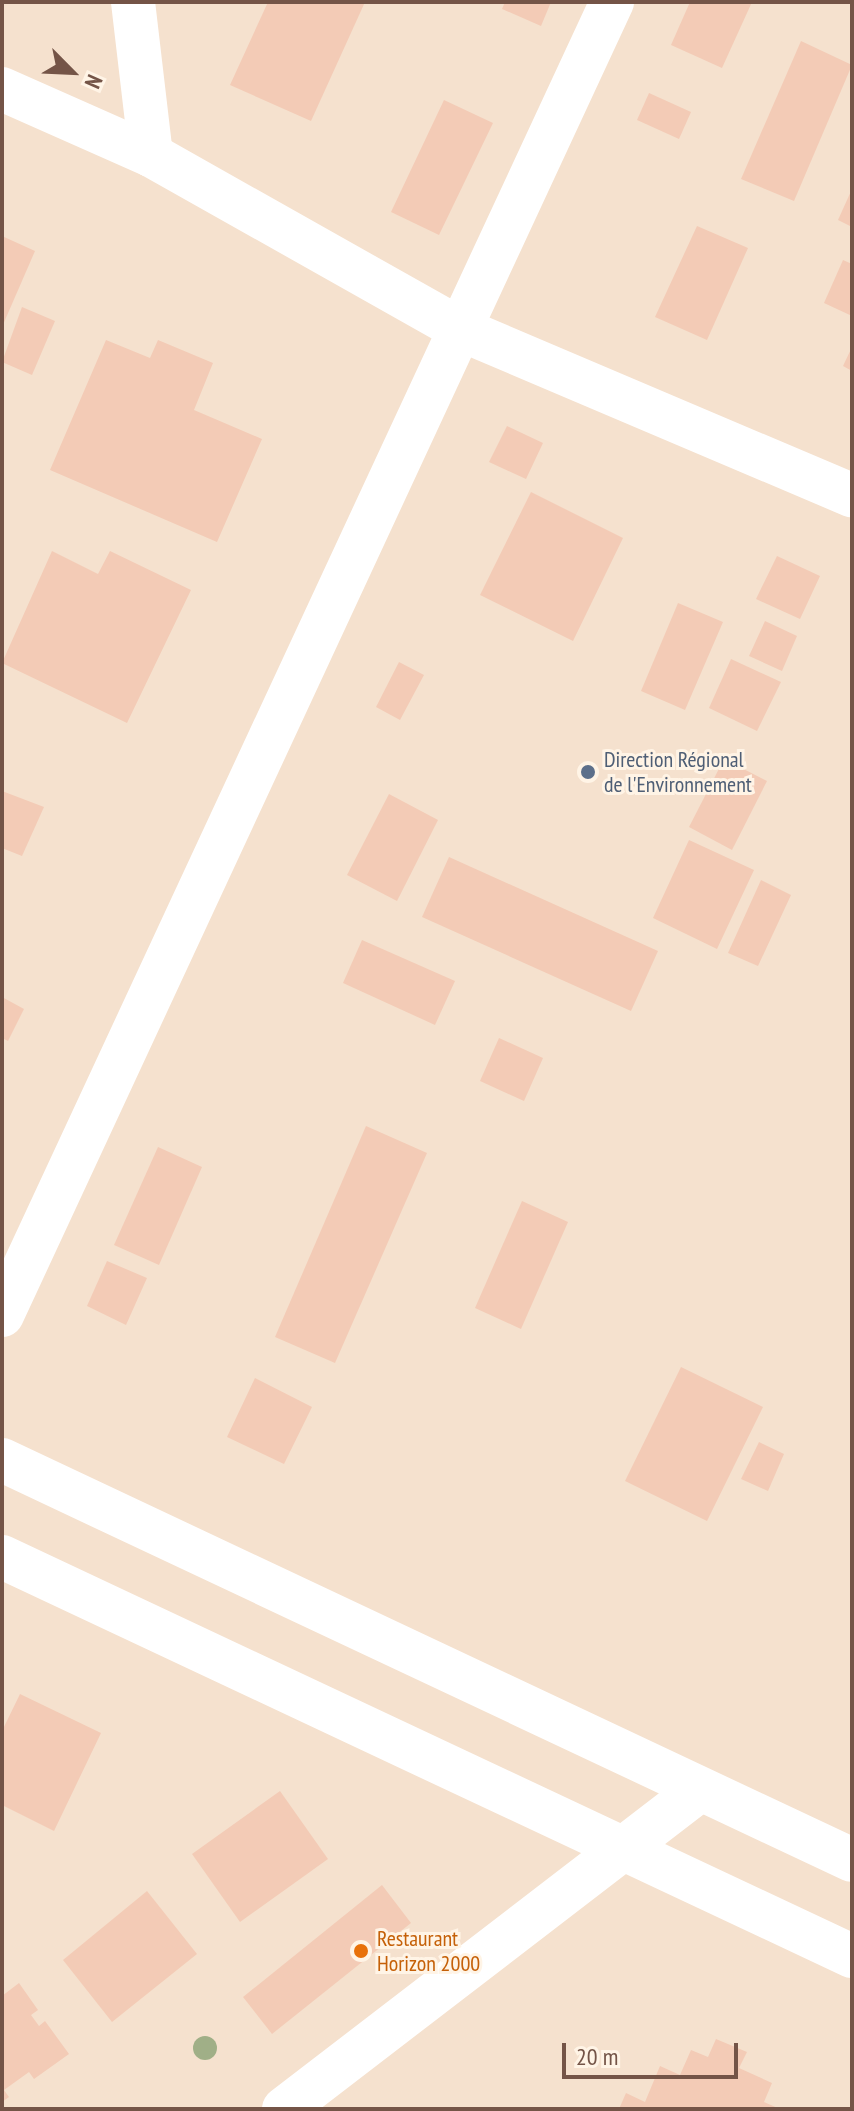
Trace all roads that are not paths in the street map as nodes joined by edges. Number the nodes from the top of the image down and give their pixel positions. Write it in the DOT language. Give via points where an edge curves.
graph roads {
  1 [pos="133,2"];
  2 [pos="612,2"];
  3 [pos="2,89"];
  4 [pos="151,155"];
  5 [pos="460,329"];
  6 [pos="852,495"];
  7 [pos="2,1315"];
  8 [pos="2,1460"];
  9 [pos="2,1557"];
  10 [pos="698,1791"];
  11 [pos="619,1851"];
  12 [pos="852,1860"];
  13 [pos="852,1956"];
  14 [pos="284,2109"];
  1 -- 4 [label="street"];
  2 -- 5 [label="street"];
  3 -- 4 [label="street"];
  4 -- 5 [label="street"];
  5 -- 6 [label="street"];
  5 -- 7 [label="street"];
  8 -- 10 [label="street"];
  9 -- 11 [label="street"];
  10 -- 11 [label="street"];
  10 -- 12 [label="street"];
  11 -- 13 [label="street"];
  11 -- 14 [label="street"];
}
